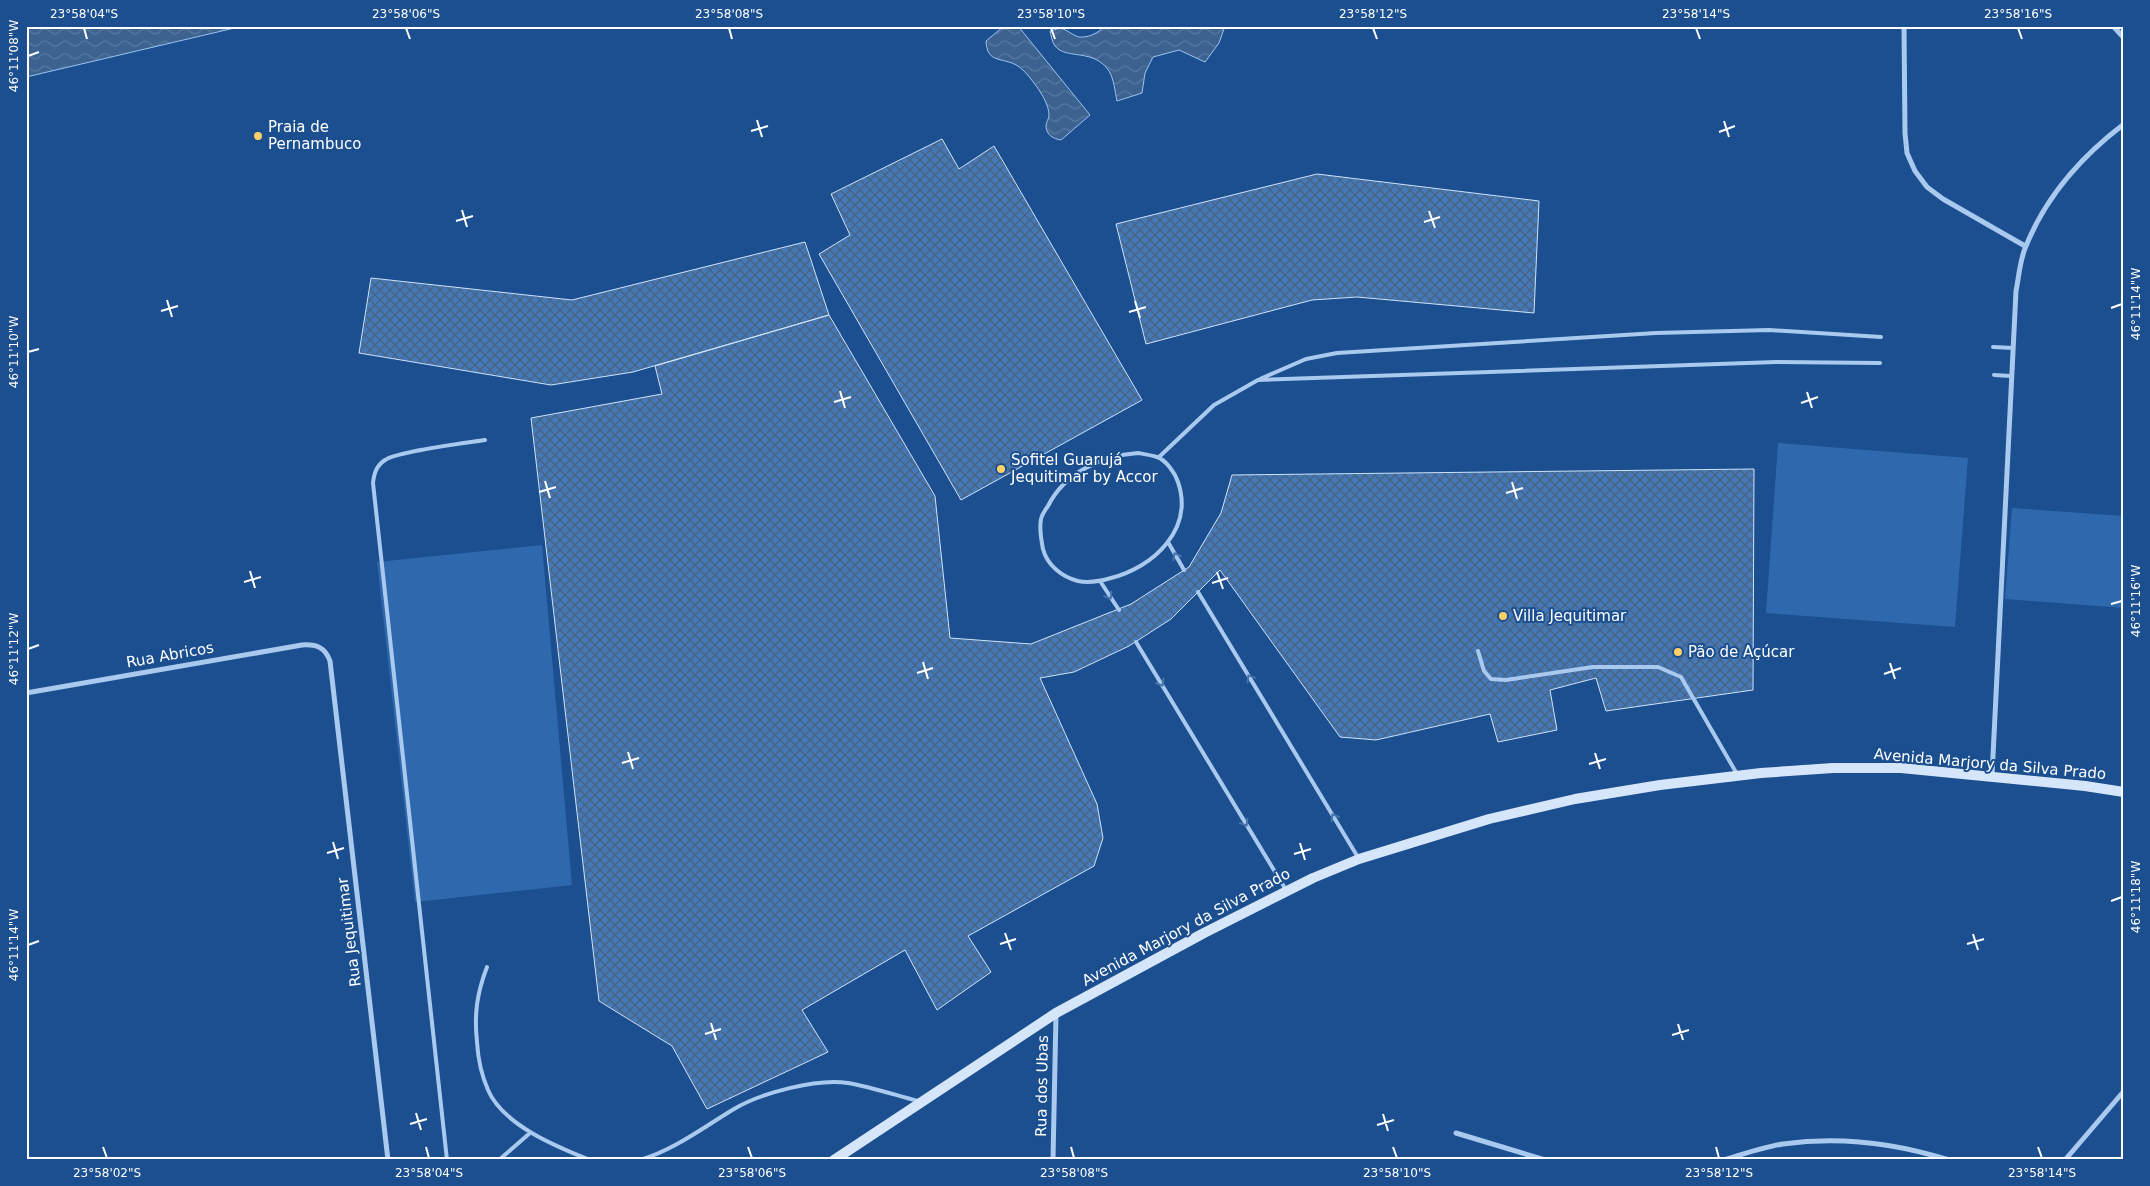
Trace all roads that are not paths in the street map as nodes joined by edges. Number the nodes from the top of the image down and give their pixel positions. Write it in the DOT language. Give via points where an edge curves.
graph roads {
  1 [pos="1904,26"];
  2 [pos="2113,26"];
  3 [pos="2124,38"];
  4 [pos="2124,124"];
  5 [pos="2025,246"];
  6 [pos="1881,337"];
  7 [pos="1993,347"];
  8 [pos="2013,348"];
  9 [pos="1880,363"];
  10 [pos="1994,375"];
  11 [pos="2011,376"];
  12 [pos="1258,380"];
  13 [pos="485,440"];
  14 [pos="1159,457"];
  15 [pos="1168,542"];
  16 [pos="1184,570"];
  17 [pos="1100,581"];
  18 [pos="1198,592"];
  19 [pos="1119,610"];
  20 [pos="1136,642"];
  21 [pos="318,646"];
  22 [pos="1478,651"];
  23 [pos="26,693"];
  24 [pos="1738,776"];
  25 [pos="1992,776"];
  26 [pos="2124,792"];
  27 [pos="1359,859"];
  28 [pos="1286,892"];
  29 [pos="487,967"];
  30 [pos="1056,1013"];
  31 [pos="2124,1091"];
  32 [pos="923,1102"];
  33 [pos="530,1133"];
  34 [pos="1456,1133"];
  35 [pos="388,1160"];
  36 [pos="447,1160"];
  37 [pos="498,1160"];
  38 [pos="590,1160"];
  39 [pos="640,1160"];
  40 [pos="834,1160"];
  41 [pos="1053,1160"];
  42 [pos="1545,1160"];
  43 [pos="1724,1160"];
  44 [pos="1948,1160"];
  45 [pos="2066,1160"];
  1 -- 5 [label="street" via="1905,134 1907,153 1915,171 1927,187 1943,199"];
  2 -- 3 [label="street"];
  4 -- 5 [label="street" via="2074,168 2051,198"];
  5 -- 8 [label="street" via="2016,291"];
  6 -- 12 [label="lane" via="1770,330 1656,333 1337,353 1306,359"];
  7 -- 8 [label="lane"];
  8 -- 11 [label="street"];
  9 -- 12 [label="lane" via="1776,362"];
  10 -- 11 [label="lane"];
  11 -- 25 [label="street"];
  12 -- 14 [label="lane" via="1214,405"];
  13 -- 36 [label="lane" via="394,456 378,466 374,474"];
  14 -- 15 [label="lane" via="1175,474 1181,492 1182,511"];
  14 -- 17 [label="lane" via="1138,453 1104,459 1066,481 1041,518 1040,536 1045,556 1058,573 1078,581"];
  16 -- 15 [label="lane, one-way"];
  15 -- 17 [label="lane" via="1155,558 1142,567"];
  17 -- 19 [label="lane, one-way"];
  27 -- 18 [label="lane, one-way"];
  20 -- 28 [label="lane, one-way"];
  21 -- 23 [label="street, Rua Abricos" via="302,646"];
  21 -- 35 [label="street, Rua Jequitimar" via="328,654 330,661"];
  22 -- 24 [label="lane" via="1484,671 1491,679 1506,680 1593,667 1671,671 1681,677"];
  24 -- 25 [label="main road, Avenida Marjory da Silva Prado" via="1833,768 1901,768"];
  24 -- 27 [label="main road, Avenida Marjory da Silva Prado" via="1574,799 1489,819"];
  25 -- 26 [label="main road, Avenida Marjory da Silva Prado"];
  27 -- 28 [label="main road, Avenida Marjory da Silva Prado"];
  28 -- 30 [label="main road, Avenida Marjory da Silva Prado"];
  29 -- 33 [label="lane" via="478,992 475,1025 479,1064 488,1092 506,1114"];
  30 -- 32 [label="main road, Avenida Marjory da Silva Prado"];
  30 -- 41 [label="street, Rua dos Ubas"];
  31 -- 45 [label="street"];
  32 -- 39 [label="lane" via="847,1082 817,1083 770,1094 737,1107 658,1155"];
  32 -- 40 [label="main road, Avenida Marjory da Silva Prado"];
  33 -- 37 [label="lane"];
  33 -- 38 [label="lane"];
  34 -- 42 [label="street"];
  43 -- 44 [label="street" via="1782,1144 1820,1140 1862,1141"];
}
